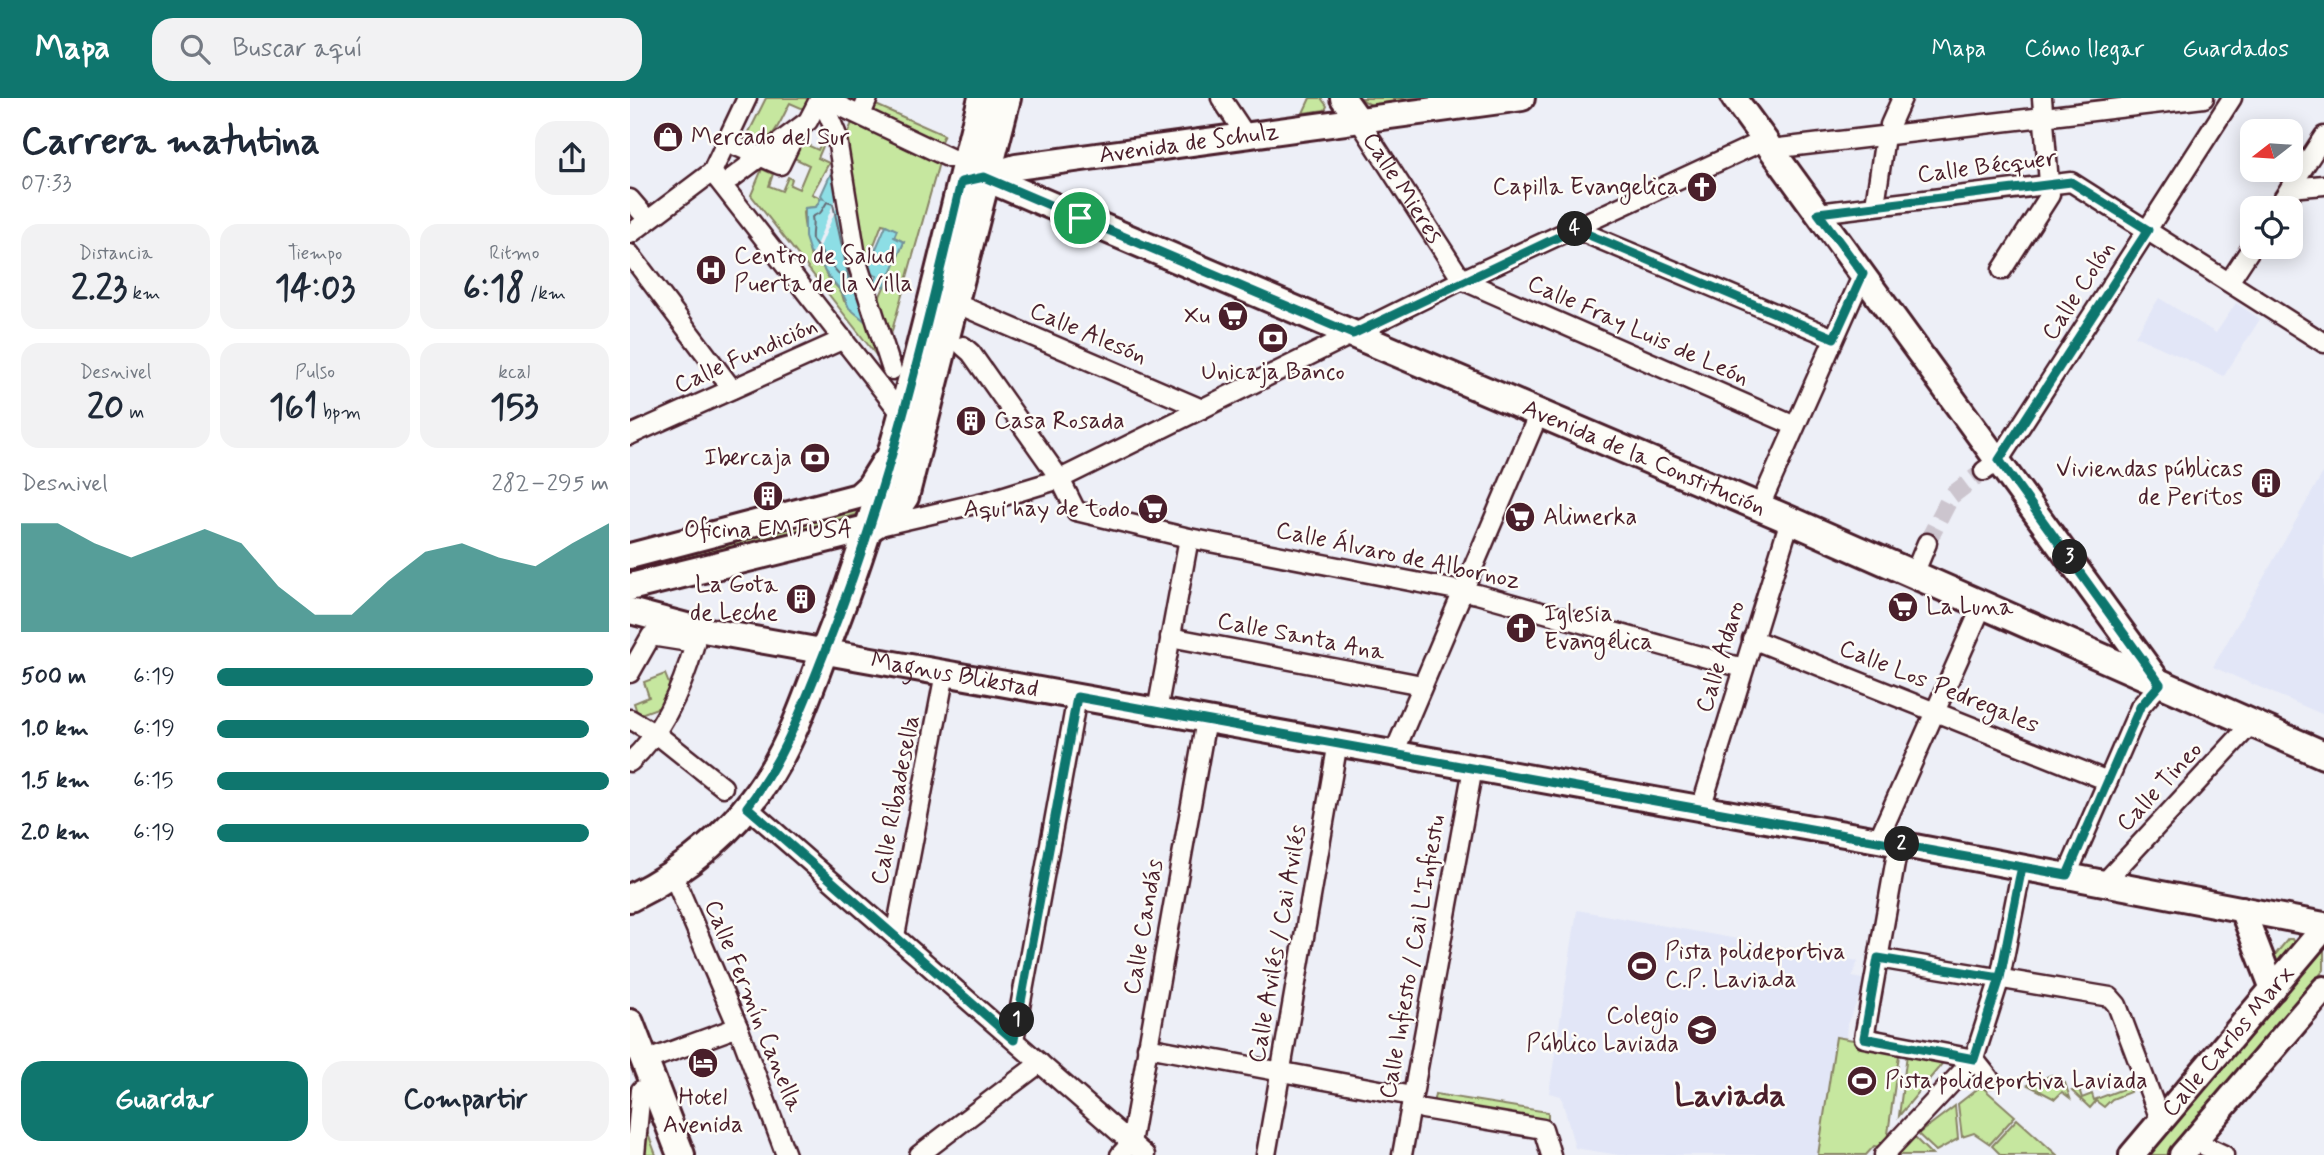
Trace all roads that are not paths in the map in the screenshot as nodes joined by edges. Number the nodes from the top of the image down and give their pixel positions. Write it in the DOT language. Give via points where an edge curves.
graph roads {
  1 [pos="747,98"];
  2 [pos="868,98"];
  3 [pos="982,98"];
  4 [pos="1007,98"];
  5 [pos="1220,98"];
  6 [pos="1343,98"];
  7 [pos="1522,98"];
  8 [pos="1734,98"];
  9 [pos="1902,98"];
  10 [pos="2042,98"];
  11 [pos="2204,98"];
  12 [pos="2232,98"];
  13 [pos="823,102"];
  14 [pos="854,112"];
  15 [pos="2044,117"];
  16 [pos="1358,119"];
  17 [pos="802,126"];
  18 [pos="998,130"];
  19 [pos="1887,130"];
  20 [pos="836,133"];
  21 [pos="1245,134"];
  22 [pos="2324,136"];
  23 [pos="1768,145"];
  24 [pos="736,146"];
  25 [pos="762,157"];
  26 [pos="950,158"];
  27 [pos="1016,167"];
  28 [pos="712,172"];
  29 [pos="732,178"];
  30 [pos="973,180"];
  31 [pos="2051,184"];
  32 [pos="2324,185"];
  33 [pos="2290,188"];
  34 [pos="2285,196"];
  35 [pos="630,199"];
  36 [pos="1875,205"];
  37 [pos="1818,213"];
  38 [pos="649,220"];
  39 [pos="1575,229"];
  40 [pos="2148,230"];
  41 [pos="630,234"];
  42 [pos="630,254"];
  43 [pos="2244,259"];
  44 [pos="2002,270"];
  45 [pos="1863,274"];
  46 [pos="1462,280"];
  47 [pos="2230,282"];
  48 [pos="955,303"];
  49 [pos="1353,334"];
  50 [pos="1834,338"];
  51 [pos="844,339"];
  52 [pos="2324,343"];
  53 [pos="967,350"];
  54 [pos="892,370"];
  55 [pos="732,389"];
  56 [pos="1202,409"];
  57 [pos="1539,413"];
  58 [pos="914,418"];
  59 [pos="1795,426"];
  60 [pos="630,435"];
  61 [pos="893,447"];
  62 [pos="1992,465"];
  63 [pos="1060,479"];
  64 [pos="1759,508"];
  65 [pos="1790,520"];
  66 [pos="870,528"];
  67 [pos="1189,538"];
  68 [pos="1927,542"];
  69 [pos="630,556"];
  70 [pos="1914,574"];
  71 [pos="630,587"];
  72 [pos="1462,591"];
  73 [pos="1983,604"];
  74 [pos="638,615"];
  75 [pos="1170,637"];
  76 [pos="1752,639"];
  77 [pos="825,651"];
  78 [pos="1743,668"];
  79 [pos="630,673"];
  80 [pos="945,673"];
  81 [pos="2160,684"];
  82 [pos="1422,685"];
  83 [pos="1077,697"];
  84 [pos="1157,711"];
  85 [pos="1935,712"];
  86 [pos="630,719"];
  87 [pos="1206,720"];
  88 [pos="2253,722"];
  89 [pos="657,735"];
  90 [pos="1338,742"];
  91 [pos="1394,753"];
  92 [pos="2324,755"];
  93 [pos="630,762"];
  94 [pos="1473,768"];
  95 [pos="2108,781"];
  96 [pos="723,787"];
  97 [pos="747,807"];
  98 [pos="1701,808"];
  99 [pos="1878,840"];
  100 [pos="1896,858"];
  101 [pos="2022,867"];
  102 [pos="673,875"];
  103 [pos="2067,875"];
  104 [pos="2103,884"];
  105 [pos="630,898"];
  106 [pos="2242,909"];
  107 [pos="2324,926"];
  108 [pos="895,936"];
  109 [pos="1878,958"];
  110 [pos="2000,978"];
  111 [pos="2273,989"];
  112 [pos="2324,989"];
  113 [pos="630,1023"];
  114 [pos="738,1027"];
  115 [pos="1014,1040"];
  116 [pos="1147,1047"];
  117 [pos="1974,1059"];
  118 [pos="645,1061"];
  119 [pos="1040,1063"];
  120 [pos="1280,1073"];
  121 [pos="1989,1078"];
  122 [pos="641,1090"];
  123 [pos="1418,1102"];
  124 [pos="2161,1122"];
  125 [pos="2188,1148"];
  126 [pos="1125,1149"];
  127 [pos="635,1155"];
  128 [pos="681,1155"];
  129 [pos="786,1155"];
  130 [pos="919,1155"];
  131 [pos="1145,1155"];
  132 [pos="1266,1155"];
  133 [pos="1402,1155"];
  134 [pos="1551,1155"];
  135 [pos="1884,1155"];
  136 [pos="2132,1155"];
  137 [pos="2224,1155"];
  1 -- 28 [label="street"];
  2 -- 14 [label="street"];
  3 -- 30 [label="main road"];
  4 -- 18 [label="main road"];
  5 -- 21 [label="street"];
  6 -- 16 [label="street, Calle Mieres"];
  7 -- 16 [label="street, Avenida de Schulz"];
  8 -- 23 [label="street"];
  9 -- 19 [label="street"];
  10 -- 15 [label="street"];
  11 -- 15 [label="street"];
  12 -- 40 [label="street, Calle Colón"];
  13 -- 14 [label="street"];
  13 -- 17 [label="street"];
  13 -- 20 [label="street"];
  14 -- 20 [label="street"];
  14 -- 26 [label="street"];
  15 -- 19 [label="street"];
  15 -- 31 [label="street"];
  16 -- 21 [label="street, Avenida de Schulz"];
  16 -- 46 [label="street, Calle Mieres"];
  17 -- 20 [label="street"];
  17 -- 25 [label="street"];
  18 -- 27 [label="street" via="1000,157"];
  18 -- 30 [label="main road"];
  19 -- 23 [label="street"];
  19 -- 36 [label="street"];
  20 -- 54 [label="street" via="858,262"];
  21 -- 27 [label="street, Avenida de Schulz"];
  22 -- 33 [label="street"];
  23 -- 37 [label="street"];
  23 -- 39 [label="street"];
  24 -- 25 [label="street"];
  25 -- 29 [label="street"];
  27 -- 30 [label="street, Avenida de Schulz"];
  28 -- 38 [label="street"];
  28 -- 51 [label="street"];
  30 -- 48 [label="main road"];
  30 -- 49 [label="main road, Avenida de la Constitución"];
  30 -- 58 [label="main road"];
  31 -- 36 [label="street, Calle Bécquer"];
  31 -- 40 [label="street, Calle Bécquer" via="2071,182"];
  31 -- 44 [label="street" via="2050,195"];
  32 -- 33 [label="street"];
  33 -- 34 [label="street"];
  35 -- 38 [label="street"];
  36 -- 37 [label="street, Calle Bécquer"];
  37 -- 45 [label="street"];
  38 -- 41 [label="street"];
  39 -- 46 [label="street"];
  39 -- 50 [label="street"];
  40 -- 47 [label="street, Calle Bécquer"];
  40 -- 62 [label="street, Calle Colón"];
  42 -- 55 [label="street"];
  43 -- 47 [label="street"];
  45 -- 50 [label="street"];
  45 -- 62 [label="street"];
  46 -- 49 [label="street"];
  46 -- 59 [label="street, Calle Fray Luis de León"];
  47 -- 52 [label="street, Calle Bécquer"];
  48 -- 56 [label="street, Calle Alesón"];
  48 -- 58 [label="main road"];
  49 -- 56 [label="street"];
  49 -- 57 [label="main road, Avenida de la Constitución"];
  50 -- 59 [label="street"];
  51 -- 55 [label="street, Calle Fundición"];
  51 -- 58 [label="street"];
  53 -- 63 [label="street, Calle Álvaro de Albornoz"];
  55 -- 60 [label="street, Calle Fundición"];
  56 -- 63 [label="street"];
  57 -- 64 [label="main road, Avenida de la Constitución"];
  57 -- 72 [label="street"];
  58 -- 61 [label="main road"];
  58 -- 66 [label="main road" via="905,498 894,513"];
  59 -- 64 [label="street"];
  61 -- 66 [label="main road"];
  61 -- 69 [label="street" via="858,496"];
  62 -- 81 [label="street"];
  63 -- 66 [label="street"];
  63 -- 67 [label="street, Calle Álvaro de Albornoz" via="1076,511"];
  64 -- 65 [label="main road, Avenida de la Constitución"];
  65 -- 70 [label="main road, Avenida de la Constitución"];
  65 -- 76 [label="street, Calle Adaro"];
  66 -- 71 [label="main road"];
  66 -- 77 [label="main road"];
  67 -- 72 [label="street, Calle Álvaro de Albornoz"];
  67 -- 75 [label="street"];
  68 -- 70 [label="street"];
  70 -- 73 [label="main road, Avenida de la Constitución"];
  72 -- 78 [label="street, Calle Álvaro de Albornoz"];
  72 -- 82 [label="street"];
  73 -- 81 [label="main road, Avenida de la Constitución"];
  73 -- 85 [label="street"];
  74 -- 77 [label="street, Magnus Blikstad"];
  75 -- 82 [label="street, Calle Santa Ana"];
  75 -- 84 [label="street"];
  76 -- 78 [label="street, Calle Adaro"];
  76 -- 85 [label="street, Calle Los Pedregales"];
  77 -- 80 [label="street, Magnus Blikstad"];
  77 -- 97 [label="main road" via="786,746"];
  78 -- 98 [label="street, Calle Adaro"];
  79 -- 89 [label="street" via="651,636 695,643"];
  80 -- 83 [label="street, Magnus Blikstad"];
  80 -- 108 [label="street, Calle Ribadesella"];
  81 -- 88 [label="main road, Avenida de la Constitución"];
  81 -- 95 [label="street" via="2140,707"];
  82 -- 91 [label="street"];
  83 -- 84 [label="street, Magnus Blikstad"];
  83 -- 115 [label="street"];
  84 -- 87 [label="street, Magnus Blikstad"];
  85 -- 95 [label="street, Calle Los Pedregales"];
  85 -- 99 [label="street"];
  86 -- 89 [label="street"];
  87 -- 90 [label="street, Magnus Blikstad"];
  87 -- 116 [label="street, Calle Candás"];
  88 -- 92 [label="main road, Avenida de la Constitución"];
  88 -- 104 [label="street, Calle Tineo"];
  89 -- 93 [label="street"];
  89 -- 96 [label="street"];
  90 -- 91 [label="street, Magnus Blikstad"];
  90 -- 120 [label="street, Calle Avilés / Cai Avilés"];
  91 -- 94 [label="street, Magnus Blikstad"];
  94 -- 98 [label="street, Magnus Blikstad"];
  94 -- 123 [label="street, Calle Infiesto / Cai L'Infiestu"];
  95 -- 103 [label="street"];
  97 -- 102 [label="main road"];
  97 -- 108 [label="street"];
  98 -- 99 [label="street, Magnus Blikstad"];
  99 -- 101 [label="street, Magnus Blikstad"];
  100 -- 109 [label="street"];
  101 -- 103 [label="street, Magnus Blikstad"];
  101 -- 110 [label="street"];
  102 -- 105 [label="main road"];
  102 -- 114 [label="street, Calle Fermín Canella"];
  103 -- 104 [label="street, Magnus Blikstad"];
  104 -- 106 [label="street, Magnus Blikstad"];
  106 -- 107 [label="street, Magnus Blikstad"];
  106 -- 111 [label="street"];
  107 -- 111 [label="street, Calle Carlos Marx"];
  108 -- 115 [label="street"];
  109 -- 110 [label="street"];
  109 -- 117 [label="street" via="1864,1038"];
  110 -- 117 [label="street"];
  110 -- 124 [label="street" via="2110,997"];
  111 -- 124 [label="street, Calle Carlos Marx"];
  112 -- 125 [label="street"];
  113 -- 118 [label="main road"];
  114 -- 118 [label="street"];
  114 -- 129 [label="street, Calle Fermín Canella"];
  115 -- 119 [label="street"];
  116 -- 120 [label="street"];
  116 -- 126 [label="street, Calle Candás"];
  117 -- 121 [label="street"];
  117 -- 135 [label="street"];
  118 -- 128 [label="main road"];
  119 -- 126 [label="street"];
  119 -- 130 [label="street"];
  120 -- 123 [label="street"];
  120 -- 132 [label="street, Calle Avilés / Cai Avilés"];
  122 -- 127 [label="street"];
  123 -- 133 [label="street, Calle Infiesto / Cai L'Infiestu"];
  123 -- 134 [label="street" via="1543,1129"];
  124 -- 136 [label="street, Calle Carlos Marx"];
  125 -- 137 [label="street"];
  126 -- 131 [label="street"];
}
